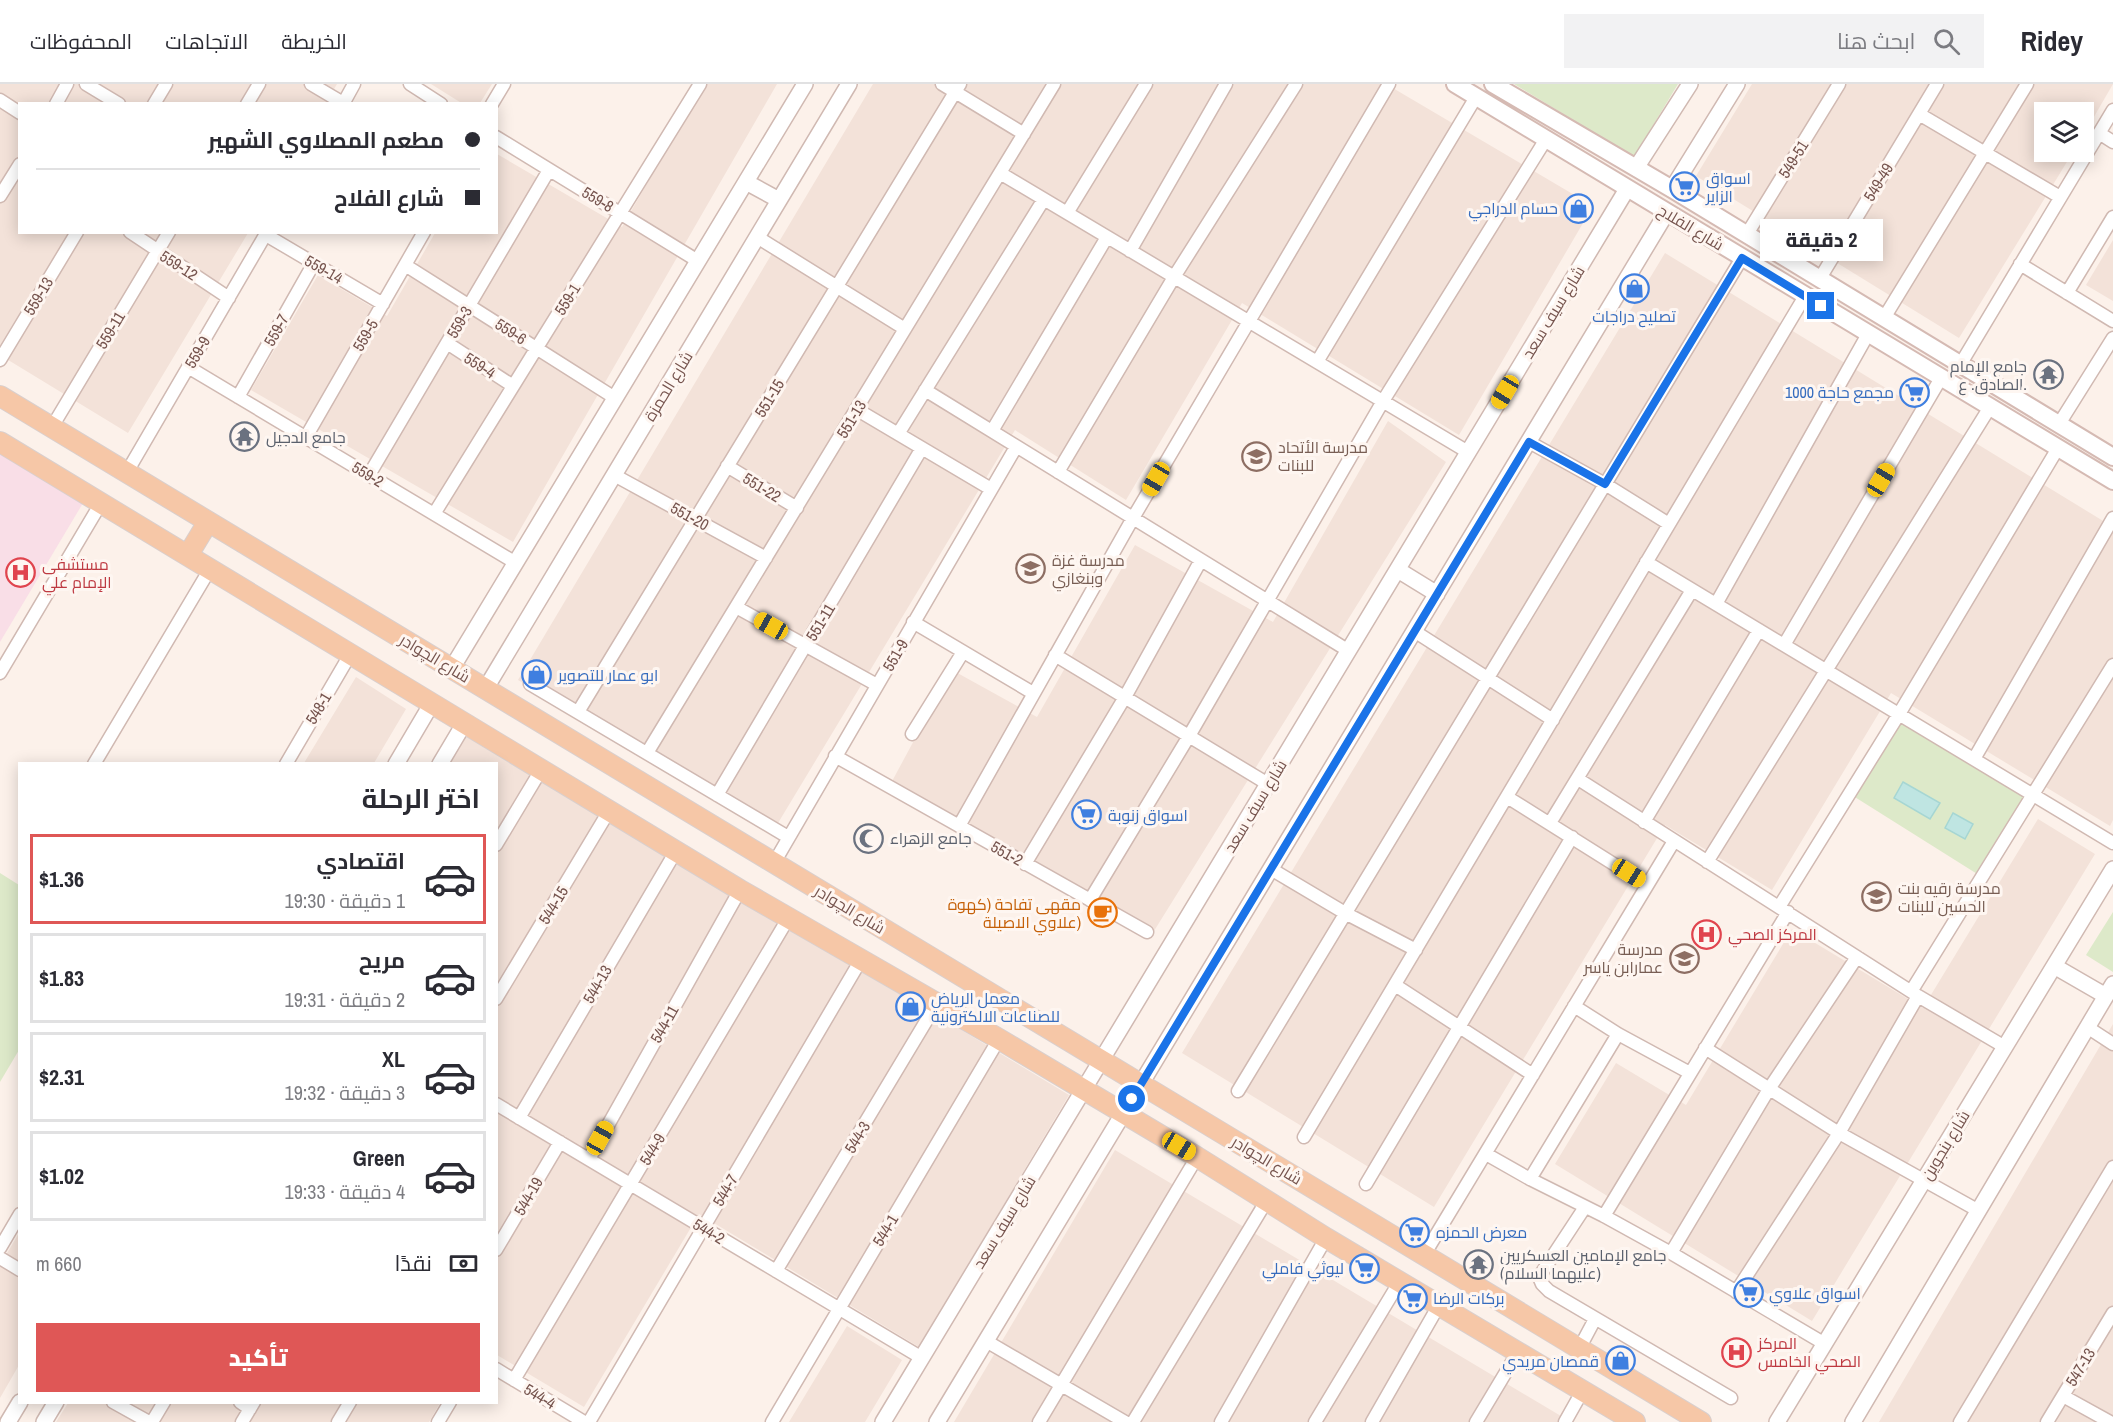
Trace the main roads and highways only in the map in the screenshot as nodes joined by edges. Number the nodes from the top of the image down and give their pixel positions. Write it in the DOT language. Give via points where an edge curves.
graph roads {
  1 [pos="1455,84"];
  2 [pos="1493,84"];
  3 [pos="0,396"];
  4 [pos="0,442"];
  5 [pos="2113,457"];
  6 [pos="2113,481"];
  7 [pos="208,522"];
  8 [pos="188,555"];
  9 [pos="1635,1422"];
  10 [pos="1701,1422"];
  1 -- 6 [label="main road, شارع الفلاح"];
  2 -- 5 [label="main road, شارع الفلاح"];
  3 -- 7 [label="main road, شارع الچوادر"];
  4 -- 8 [label="main road, شارع الچوادر"];
  7 -- 8 [label="main road"];
  7 -- 10 [label="main road, شارع الچوادر"];
  8 -- 9 [label="main road, شارع الچوادر" via="740,890 999,1039"];
}
